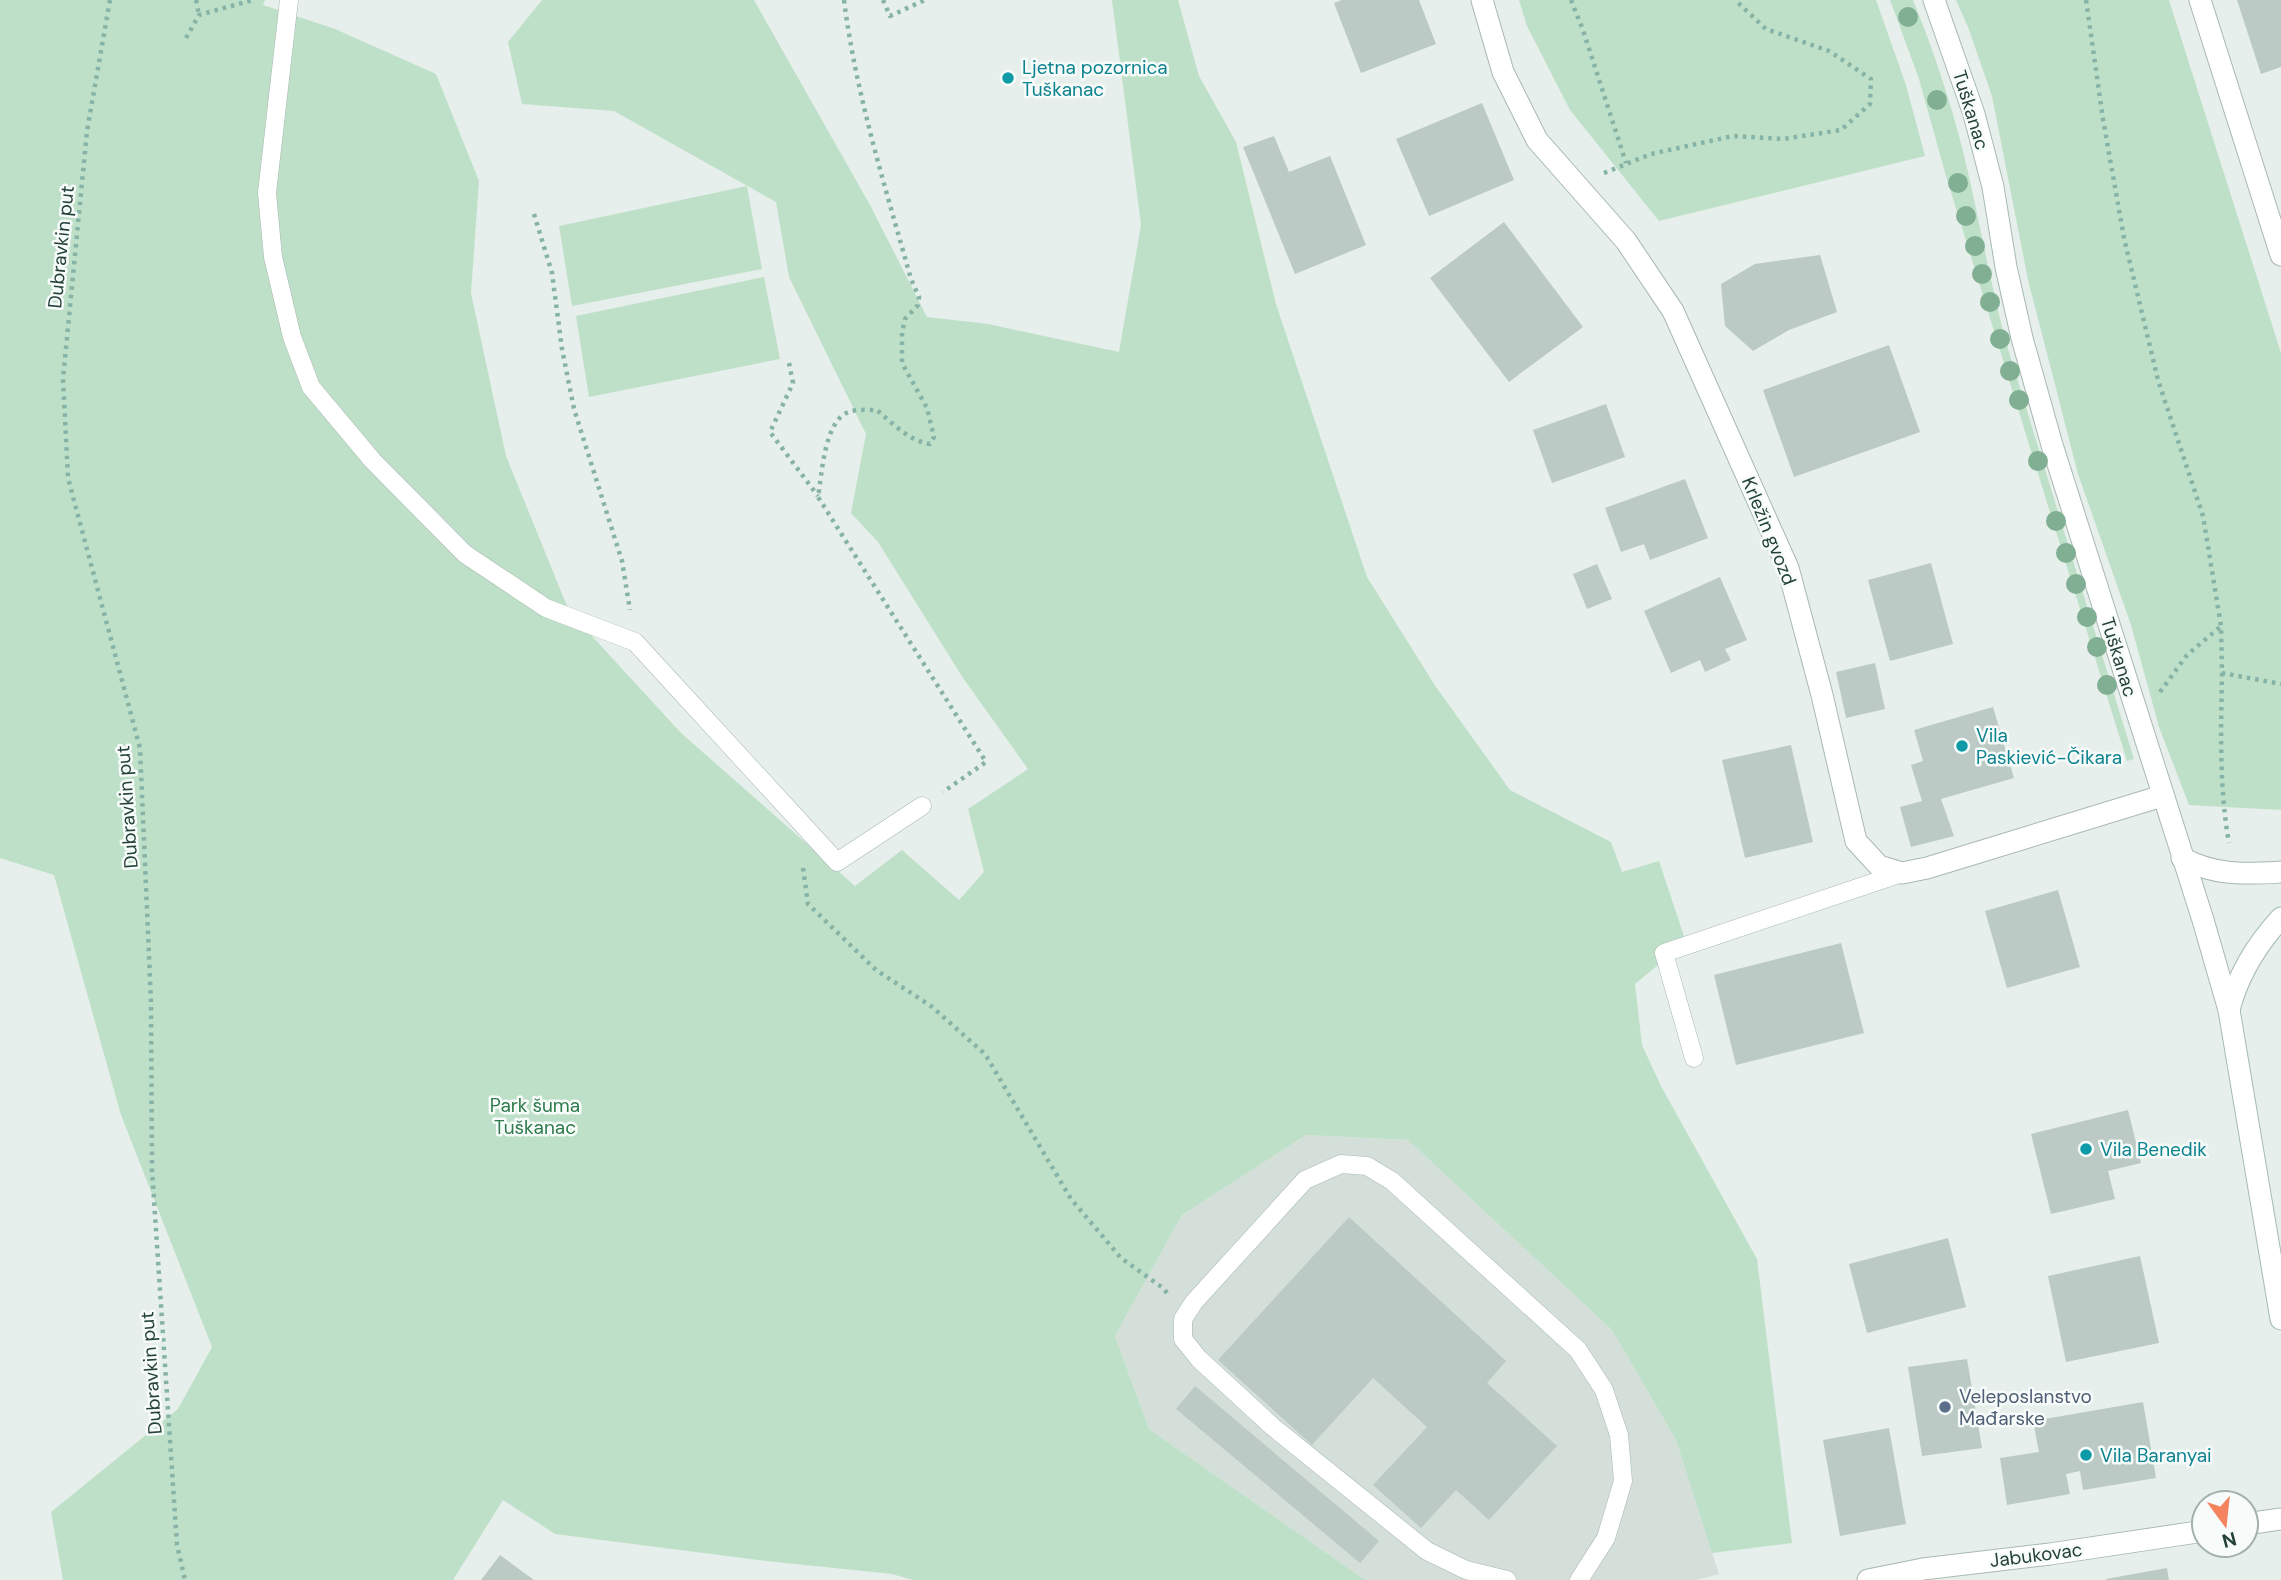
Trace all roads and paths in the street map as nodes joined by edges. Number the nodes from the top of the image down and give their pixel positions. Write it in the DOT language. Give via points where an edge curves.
graph roads {
  1 [pos="110,0"];
  2 [pos="196,0"];
  3 [pos="253,0"];
  4 [pos="289,0"];
  5 [pos="844,0"];
  6 [pos="883,0"];
  7 [pos="925,0"];
  8 [pos="1482,0"];
  9 [pos="1571,0"];
  10 [pos="1735,0"];
  11 [pos="1934,0"];
  12 [pos="2086,0"];
  13 [pos="2200,0"];
  14 [pos="199,15"];
  15 [pos="186,38"];
  16 [pos="1626,163"];
  17 [pos="1576,185"];
  18 [pos="534,214"];
  19 [pos="2281,254"];
  20 [pos="789,363"];
  21 [pos="818,497"];
  22 [pos="2221,626"];
  23 [pos="635,642"];
  24 [pos="2222,673"];
  25 [pos="2281,684"];
  26 [pos="2135,710"];
  27 [pos="2162,796"];
  28 [pos="922,806"];
  29 [pos="796,819"];
  30 [pos="2230,846"];
  31 [pos="2182,858"];
  32 [pos="2281,872"];
  33 [pos="1902,873"];
  34 [pos="2281,918"];
  35 [pos="2229,1010"];
  36 [pos="1694,1059"];
  37 [pos="1183,1319"];
  38 [pos="2281,1319"];
  39 [pos="2281,1519"];
  40 [pos="2260,1522"];
  41 [pos="2190,1533"];
  42 [pos="185,1580"];
  43 [pos="1507,1580"];
  44 [pos="1579,1580"];
  45 [pos="1868,1580"];
  1 -- 42 [label="path, Dubravkin put" via="87,131 63,379 68,478 140,748 151,1002 152,1170 177,1545"];
  2 -- 14 [label="path"];
  3 -- 14 [label="path"];
  4 -- 23 [label="lane" via="267,193 273,257 292,337 311,387 373,461 465,554 546,608"];
  5 -- 21 [label="path" via="864,114 919,297 901,332 902,363 927,408 934,437 930,444 920,443 877,410 848,412 837,420 825,447"];
  6 -- 7 [label="path" via="890,16"];
  8 -- 17 [label="street, Krležin gvozd" via="1503,72 1537,139"];
  9 -- 16 [label="path"];
  10 -- 16 [label="path" via="1766,29 1829,51 1871,79 1870,104 1841,130 1783,139 1733,136"];
  11 -- 26 [label="street, Tuškanac" via="1978,126 2022,338"];
  12 -- 22 [label="path" via="2124,237 2158,380 2203,516"];
  13 -- 19 [label="street"];
  14 -- 15 [label="path"];
  16 -- 17 [label="path"];
  17 -- 33 [label="street, Krležin gvozd" via="1626,241 1673,311 1788,568 1856,841 1879,866"];
  18 -- 23 [label="path" via="552,273 574,409 622,561"];
  20 -- 21 [label="path" via="793,383 770,432"];
  21 -- 28 [label="path" via="986,762"];
  22 -- 24 [label="path"];
  22 -- 26 [label="path" via="2187,655 2158,696"];
  23 -- 29 [label="lane"];
  24 -- 25 [label="path"];
  24 -- 30 [label="path" via="2221,758"];
  26 -- 27 [label="street, Tuškanac"];
  27 -- 31 [label="street, Tuškanac"];
  27 -- 33 [label="street"];
  28 -- 29 [label="lane" via="837,862"];
  29 -- 37 [label="path" via="808,904 876,970 931,1006 985,1054 1071,1199 1121,1258 1163,1288"];
  31 -- 32 [label="street" via="2218,872"];
  31 -- 35 [label="street, Tuškanac"];
  33 -- 36 [label="lane" via="1664,953"];
  34 -- 35 [label="street" via="2244,971"];
  35 -- 38 [label="street, Tuškanac"];
  37 -- 43 [label="lane" via="1183,1339 1199,1359 1344,1485 1427,1551 1466,1570"];
  37 -- 44 [label="lane" via="1305,1180 1341,1164 1367,1166 1392,1181 1578,1350 1604,1390 1619,1435 1623,1481 1606,1538"];
  39 -- 40 [label="street"];
  41 -- 45 [label="street, Jabukovac"];
}
